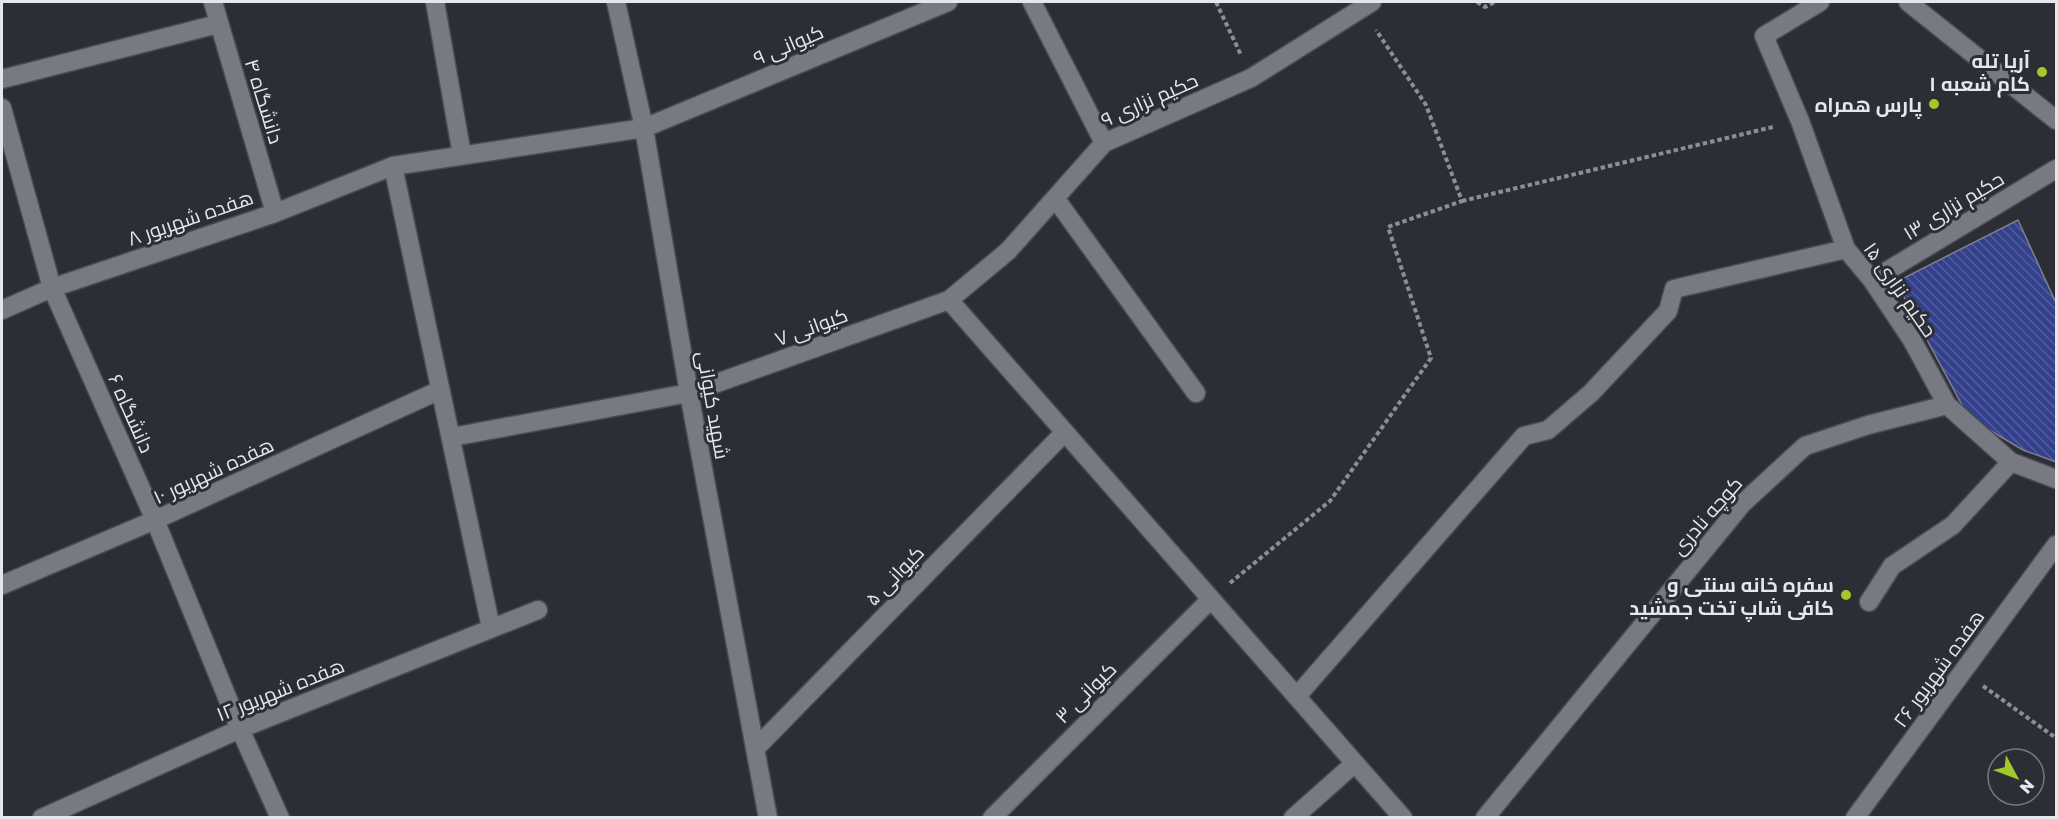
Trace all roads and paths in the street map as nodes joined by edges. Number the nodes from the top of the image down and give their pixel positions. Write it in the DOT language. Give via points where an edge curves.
graph roads {
  1 [pos="213,2"];
  2 [pos="435,2"];
  3 [pos="948,2"];
  4 [pos="1032,2"];
  5 [pos="1216,2"];
  6 [pos="1477,2"];
  7 [pos="1495,2"];
  8 [pos="1820,2"];
  9 [pos="1911,2"];
  10 [pos="622,4"];
  11 [pos="1367,5"];
  12 [pos="218,24"];
  13 [pos="1251,78"];
  14 [pos="2,79"];
  15 [pos="2,108"];
  16 [pos="2056,120"];
  17 [pos="1800,121"];
  18 [pos="644,128"];
  19 [pos="1104,143"];
  20 [pos="462,155"];
  21 [pos="393,166"];
  22 [pos="2056,169"];
  23 [pos="1055,198"];
  24 [pos="1462,201"];
  25 [pos="274,213"];
  26 [pos="1846,249"];
  27 [pos="1872,280"];
  28 [pos="52,288"];
  29 [pos="949,300"];
  30 [pos="2,310"];
  31 [pos="440,390"];
  32 [pos="689,393"];
  33 [pos="1196,393"];
  34 [pos="1947,405"];
  35 [pos="1065,432"];
  36 [pos="452,437"];
  37 [pos="2011,462"];
  38 [pos="2056,479"];
  39 [pos="155,520"];
  40 [pos="2056,545"];
  41 [pos="2,585"];
  42 [pos="1211,599"];
  43 [pos="1869,602"];
  44 [pos="538,610"];
  45 [pos="491,628"];
  46 [pos="1963,671"];
  47 [pos="1296,696"];
  48 [pos="240,729"];
  49 [pos="2056,738"];
  50 [pos="755,749"];
  51 [pos="1355,763"];
  52 [pos="42,818"];
  53 [pos="280,818"];
  54 [pos="768,818"];
  55 [pos="992,818"];
  56 [pos="1293,818"];
  57 [pos="1403,818"];
  58 [pos="1485,818"];
  59 [pos="1855,818"];
  1 -- 12 [label="street, دانشگاه ۴"];
  2 -- 20 [label="street"];
  3 -- 18 [label="street, کیوانی ۹"];
  4 -- 19 [label="street"];
  5 -- 13 [label="path"];
  6 -- 7 [label="path" via="1485,8"];
  8 -- 17 [label="street, حکیم نزاری ۱۵" via="1764,36"];
  9 -- 16 [label="street"];
  10 -- 18 [label="street, شهید کیوانی"];
  11 -- 13 [label="street, حکیم نزاری ۹"];
  11 -- 24 [label="path" via="1426,105"];
  12 -- 14 [label="street"];
  12 -- 25 [label="street, دانشگاه ۴"];
  13 -- 19 [label="street, حکیم نزاری ۹"];
  15 -- 28 [label="street, دانشگاه ۶"];
  17 -- 24 [label="path"];
  17 -- 26 [label="street, حکیم نزاری ۱۵"];
  18 -- 20 [label="street, کیوانی ۹"];
  18 -- 32 [label="street, شهید کیوانی"];
  19 -- 23 [label="street, حکیم نزاری ۹"];
  20 -- 21 [label="street, هفده شهریور ۸"];
  21 -- 25 [label="street, هفده شهریور ۸"];
  21 -- 31 [label="street"];
  22 -- 27 [label="street, حکیم نزاری ۱۳"];
  23 -- 29 [label="street, حکیم نزاری ۹" via="1008,251"];
  23 -- 33 [label="street"];
  24 -- 42 [label="path" via="1388,227 1431,358 1329,501"];
  25 -- 28 [label="street, هفده شهریور ۸"];
  26 -- 27 [label="street, حکیم نزاری ۱۵"];
  26 -- 47 [label="street" via="1674,289 1668,311 1591,393 1548,430 1524,436"];
  27 -- 34 [label="street, حکیم نزاری ۱۵" via="1912,340"];
  28 -- 30 [label="street, هفده شهریور ۸"];
  28 -- 39 [label="street, دانشگاه ۶"];
  29 -- 32 [label="street, کیوانی ۷"];
  29 -- 35 [label="street"];
  31 -- 36 [label="street"];
  31 -- 39 [label="street, هفده شهریور ۱۰"];
  32 -- 36 [label="street, کیوانی ۷"];
  32 -- 50 [label="street, شهید کیوانی"];
  34 -- 37 [label="street, حکیم نزاری ۱۵"];
  34 -- 58 [label="street, کوچه نادری" via="1868,425 1804,447 1742,504"];
  35 -- 42 [label="street"];
  35 -- 50 [label="street, کیوانی ۵"];
  36 -- 45 [label="street"];
  37 -- 38 [label="street, حکیم نزاری ۱۵"];
  37 -- 43 [label="street" via="1953,525 1892,566"];
  39 -- 41 [label="street, هفده شهریور ۱۰"];
  39 -- 48 [label="street, دانشگاه ۶"];
  40 -- 46 [label="street, هفده شهریور ۲۶"];
  42 -- 47 [label="street"];
  42 -- 55 [label="street, کیوانی ۳"];
  44 -- 45 [label="street, هفده شهریور ۱۲"];
  45 -- 48 [label="street, هفده شهریور ۱۲"];
  46 -- 49 [label="path"];
  46 -- 59 [label="street, هفده شهریور ۲۶"];
  47 -- 51 [label="street"];
  48 -- 52 [label="street, هفده شهریور ۱۲"];
  48 -- 53 [label="street, دانشگاه ۶"];
  50 -- 54 [label="street, شهید کیوانی"];
  51 -- 56 [label="street"];
  51 -- 57 [label="street"];
}
